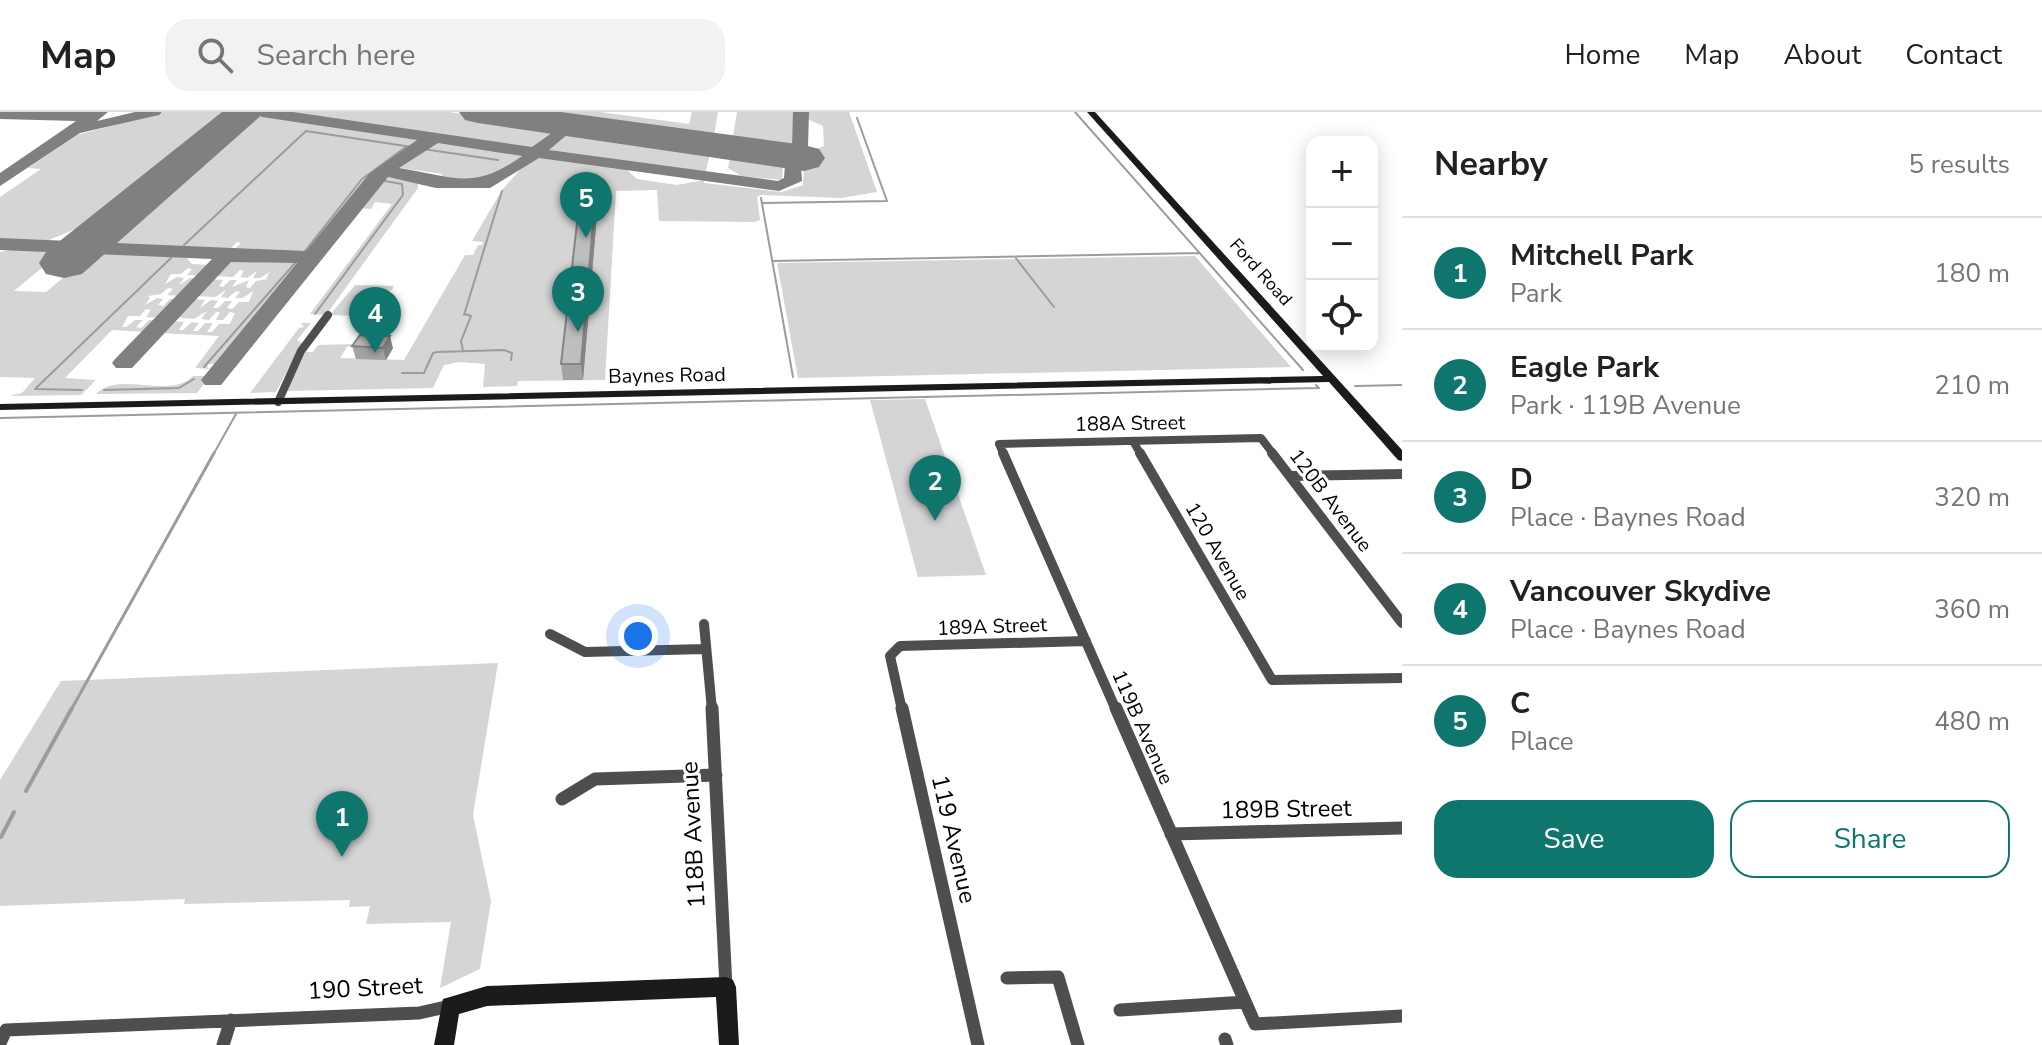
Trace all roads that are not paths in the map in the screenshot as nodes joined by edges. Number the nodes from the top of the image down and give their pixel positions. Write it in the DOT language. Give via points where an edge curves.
graph roads {
  1 [pos="1091,112"];
  2 [pos="328,315"];
  3 [pos="1334,379"];
  4 [pos="278,402"];
  5 [pos="0,407"];
  6 [pos="1261,438"];
  7 [pos="1133,441"];
  8 [pos="999,444"];
  9 [pos="1402,457"];
  10 [pos="1402,474"];
  11 [pos="1290,476"];
  12 [pos="1402,623"];
  13 [pos="704,624"];
  14 [pos="550,634"];
  15 [pos="1086,641"];
  16 [pos="900,646"];
  17 [pos="706,649"];
  18 [pos="1402,678"];
  19 [pos="716,775"];
  20 [pos="562,799"];
  21 [pos="1402,828"];
  22 [pos="1171,834"];
  23 [pos="1007,978"];
  24 [pos="726,987"];
  25 [pos="1245,1002"];
  26 [pos="450,1006"];
  27 [pos="1120,1010"];
  28 [pos="1402,1016"];
  29 [pos="231,1020"];
  30 [pos="3,1036"];
  31 [pos="223,1045"];
  32 [pos="444,1045"];
  33 [pos="729,1045"];
  34 [pos="978,1045"];
  35 [pos="1078,1045"];
  1 -- 3 [label="street, Ford Road"];
  2 -- 4 [label="street" via="301,351"];
  3 -- 4 [label="street, Baynes Road"];
  3 -- 9 [label="street, Ford Road"];
  4 -- 5 [label="street, Baynes Road"];
  6 -- 7 [label="street, 188A Street"];
  6 -- 11 [label="street, 120B Avenue"];
  7 -- 8 [label="street, 188A Street"];
  7 -- 18 [label="street, 120 Avenue" via="1272,680"];
  8 -- 15 [label="street, 119B Avenue"];
  10 -- 11 [label="street"];
  11 -- 12 [label="street, 120B Avenue"];
  13 -- 17 [label="street, 118B Avenue"];
  14 -- 17 [label="street" via="585,652"];
  15 -- 16 [label="street, 189A Street"];
  15 -- 22 [label="street, 119B Avenue"];
  16 -- 34 [label="street, 119 Avenue" via="890,656"];
  17 -- 19 [label="street, 118B Avenue"];
  19 -- 20 [label="street" via="595,779"];
  19 -- 24 [label="street, 118B Avenue"];
  21 -- 22 [label="street, 189B Street"];
  22 -- 25 [label="street, 119B Avenue"];
  23 -- 35 [label="street" via="1058,977"];
  24 -- 26 [label="street, 190 Street" via="487,996"];
  24 -- 33 [label="street, 118B Avenue"];
  25 -- 27 [label="street"];
  25 -- 28 [label="street, 119B Avenue" via="1255,1024"];
  26 -- 29 [label="street, 190 Street" via="419,1013"];
  26 -- 32 [label="street"];
  29 -- 30 [label="street, 190 Street"];
  29 -- 31 [label="street"];
}
